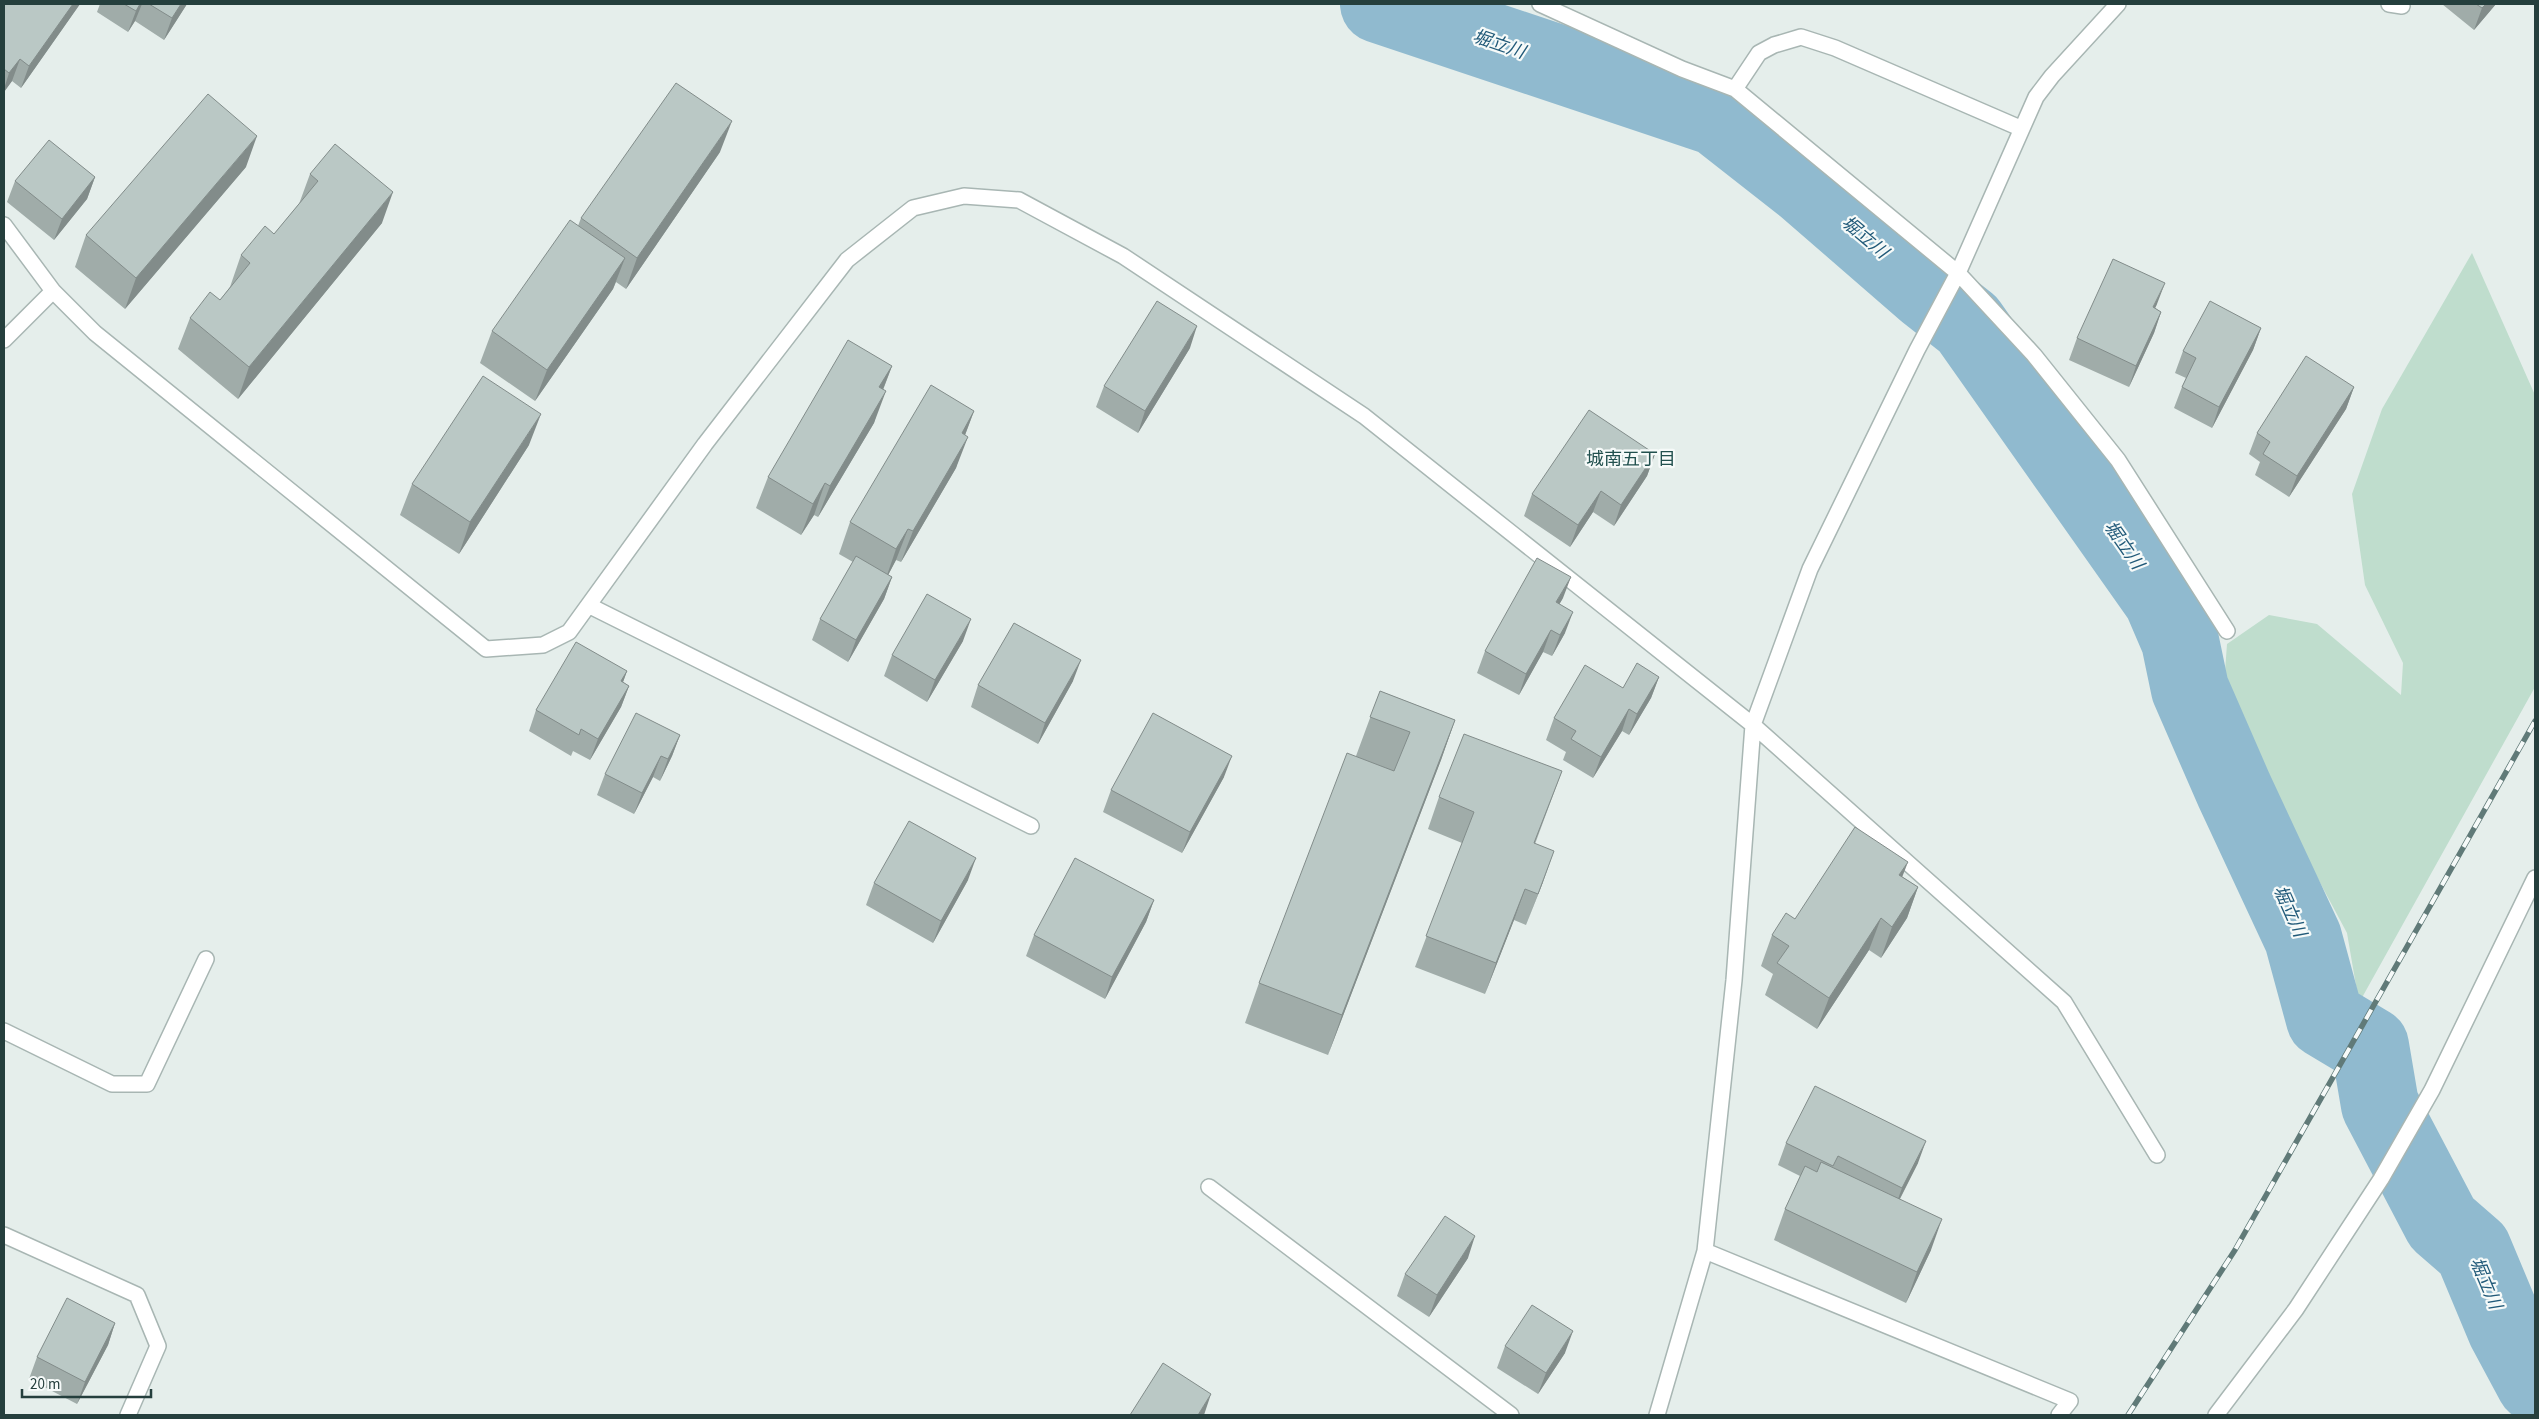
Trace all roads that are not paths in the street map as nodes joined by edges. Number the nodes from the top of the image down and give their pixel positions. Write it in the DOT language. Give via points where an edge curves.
graph roads {
  1 [pos="1540,4"];
  2 [pos="2118,4"];
  3 [pos="1734,89"];
  4 [pos="2020,128"];
  5 [pos="4,225"];
  6 [pos="1958,273"];
  7 [pos="53,291"];
  8 [pos="4,340"];
  9 [pos="590,606"];
  10 [pos="2226,632"];
  11 [pos="1753,726"];
  12 [pos="1031,826"];
  13 [pos="2535,878"];
  14 [pos="206,959"];
  15 [pos="4,1031"];
  16 [pos="2157,1154"];
  17 [pos="1209,1187"];
  18 [pos="4,1235"];
  19 [pos="1705,1251"];
  20 [pos="128,1415"];
  21 [pos="1510,1415"];
  22 [pos="1657,1415"];
  23 [pos="2059,1415"];
  24 [pos="2216,1415"];
  1 -- 3 [label="street" via="1682,69"];
  2 -- 4 [label="street" via="2052,76 2036,97"];
  3 -- 4 [label="street" via="1759,53 1801,37 1835,48"];
  3 -- 6 [label="street"];
  4 -- 6 [label="street"];
  5 -- 7 [label="street"];
  6 -- 10 [label="street" via="2034,355 2118,460"];
  6 -- 11 [label="street" via="1810,569"];
  7 -- 8 [label="street"];
  7 -- 9 [label="street" via="94,334 486,649 543,644 569,632"];
  9 -- 11 [label="street" via="705,444 846,260 913,208 964,196 1020,200 1123,256 1364,416"];
  9 -- 12 [label="street"];
  11 -- 16 [label="street" via="2064,1002"];
  11 -- 19 [label="street" via="1734,980"];
  13 -- 24 [label="street" via="2432,1090 2381,1179 2296,1309"];
  14 -- 15 [label="street" via="147,1084 112,1084"];
  17 -- 21 [label="street"];
  18 -- 20 [label="street" via="138,1295 158,1346"];
  19 -- 22 [label="street"];
  19 -- 23 [label="street" via="2070,1401"];
}
